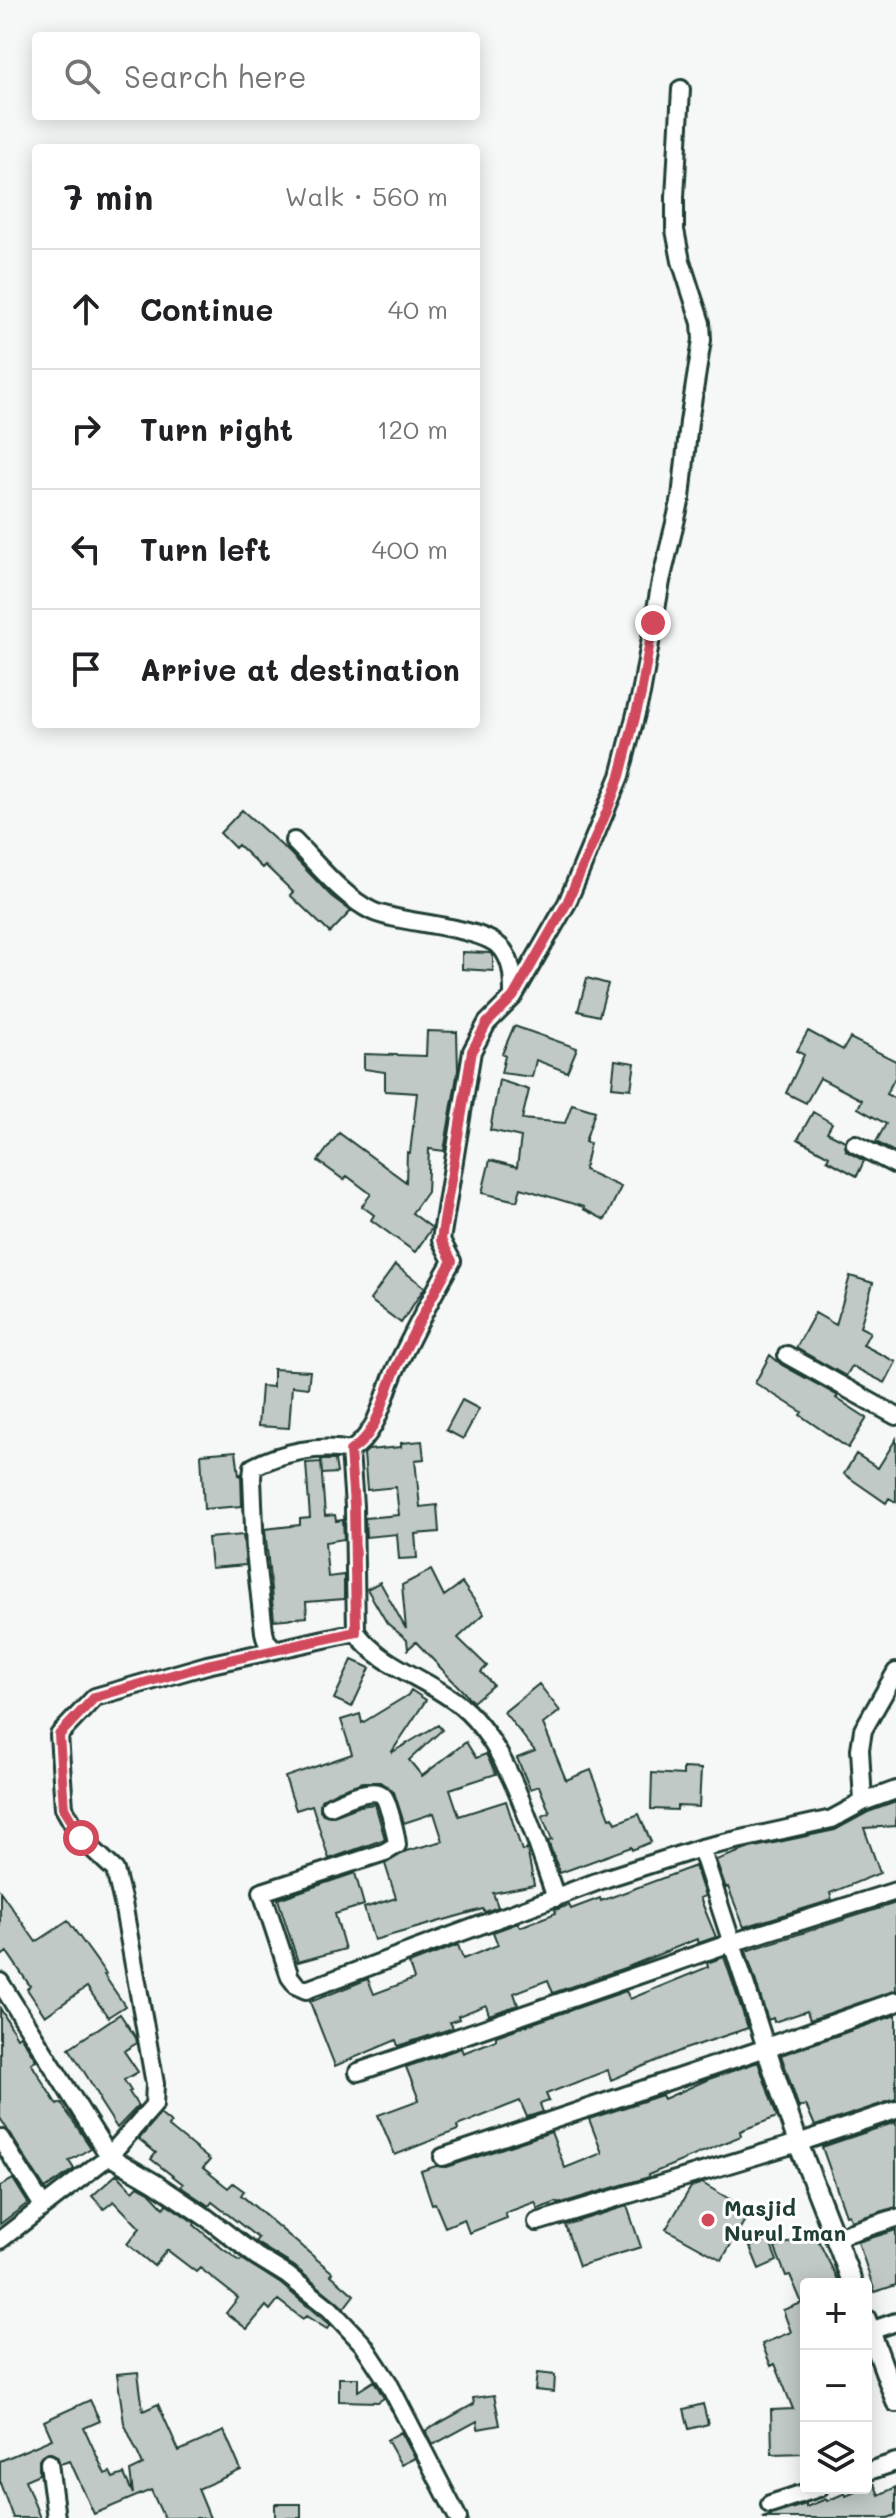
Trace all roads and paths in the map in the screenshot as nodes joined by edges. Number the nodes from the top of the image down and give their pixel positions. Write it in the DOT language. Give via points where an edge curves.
graph roads {
  1 [pos="681,89"];
  2 [pos="294,841"];
  3 [pos="513,997"];
  4 [pos="855,1144"];
  5 [pos="896,1165"];
  6 [pos="787,1355"];
  7 [pos="896,1416"];
  8 [pos="350,1451"];
  9 [pos="356,1632"];
  10 [pos="275,1650"];
  11 [pos="896,1672"];
  12 [pos="896,1790"];
  13 [pos="863,1802"];
  14 [pos="330,1806"];
  15 [pos="701,1848"];
  16 [pos="896,1891"];
  17 [pos="556,1898"];
  18 [pos="731,1943"];
  19 [pos="0,1982"];
  20 [pos="896,2002"];
  21 [pos="766,2048"];
  22 [pos="358,2072"];
  23 [pos="896,2110"];
  24 [pos="0,2138"];
  25 [pos="798,2143"];
  26 [pos="109,2156"];
  27 [pos="443,2157"];
  28 [pos="43,2206"];
  29 [pos="896,2218"];
  30 [pos="537,2222"];
  31 [pos="836,2237"];
  32 [pos="0,2240"];
  33 [pos="851,2278"];
  34 [pos="896,2322"];
  35 [pos="872,2325"];
  36 [pos="872,2336"];
  37 [pos="896,2402"];
  38 [pos="896,2462"];
  39 [pos="49,2463"];
  40 [pos="872,2470"];
  41 [pos="801,2494"];
  42 [pos="770,2504"];
  43 [pos="56,2518"];
  44 [pos="458,2518"];
  1 -- 3 [label="street" via="675,230 702,340 681,498 620,776 567,903"];
  2 -- 3 [label="street" via="369,909 460,930 504,950 513,975"];
  3 -- 8 [label="street" via="487,1023 472,1051 441,1240 452,1261 396,1368 374,1426"];
  4 -- 5 [label="street"];
  6 -- 7 [label="street"];
  8 -- 9 [label="street"];
  8 -- 10 [label="street" via="299,1452 253,1467 262,1617 266,1640"];
  9 -- 10 [label="street"];
  9 -- 17 [label="street" via="376,1655 438,1689 483,1726 500,1754"];
  10 -- 26 [label="street" via="95,1697 59,1735 64,1808 81,1838 115,1870 155,2084 154,2105"];
  11 -- 13 [label="street" via="863,1730"];
  12 -- 13 [label="street"];
  13 -- 15 [label="street" via="832,1819"];
  14 -- 17 [label="street" via="377,1791 387,1804 397,1845 262,1892 290,1977 306,1990"];
  15 -- 17 [label="street"];
  15 -- 18 [label="street"];
  16 -- 18 [label="street"];
  18 -- 21 [label="street"];
  18 -- 22 [label="street"];
  19 -- 26 [label="street"];
  20 -- 21 [label="street"];
  21 -- 25 [label="street"];
  21 -- 27 [label="street"];
  23 -- 25 [label="street"];
  24 -- 28 [label="street"];
  25 -- 30 [label="street"];
  25 -- 31 [label="street"];
  26 -- 28 [label="street"];
  26 -- 44 [label="street" via="207,2218 330,2309 363,2344 388,2382"];
  28 -- 32 [label="street"];
  29 -- 31 [label="street"];
  31 -- 33 [label="street"];
  34 -- 35 [label="street"];
  36 -- 37 [label="street"];
  38 -- 40 [label="street"];
  39 -- 43 [label="street"];
  41 -- 42 [label="street"];
}
